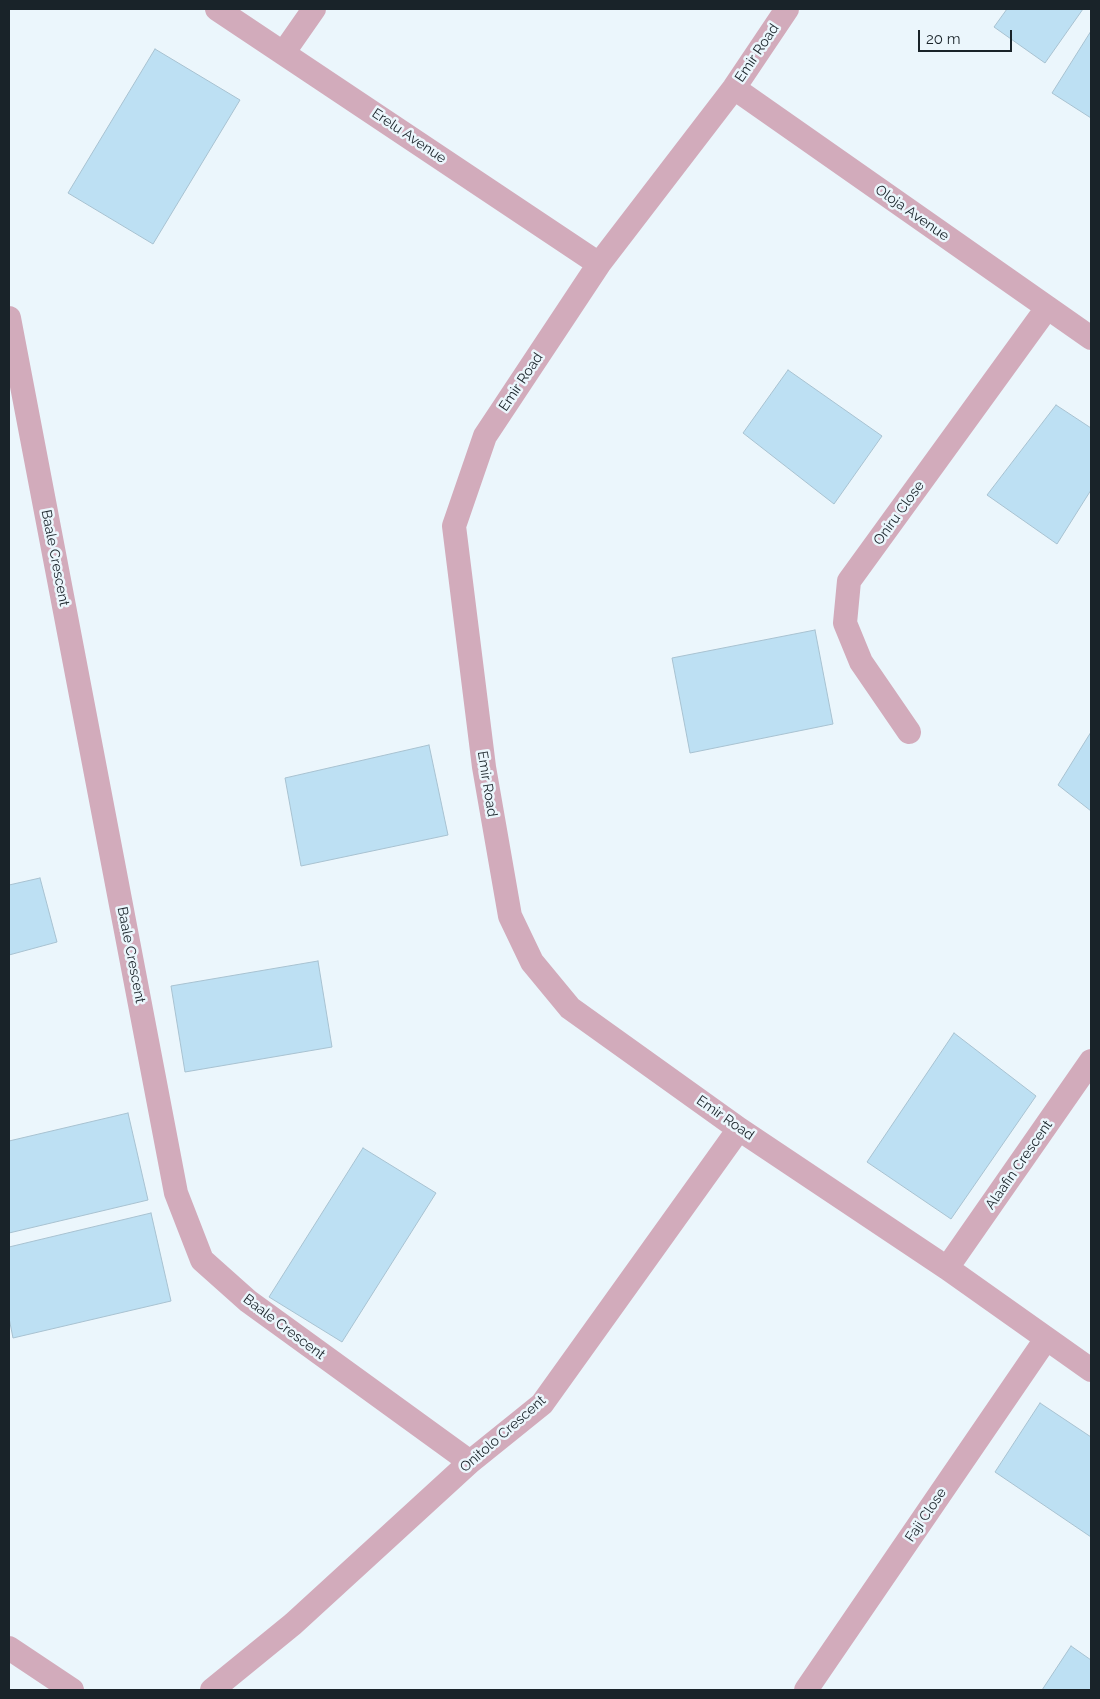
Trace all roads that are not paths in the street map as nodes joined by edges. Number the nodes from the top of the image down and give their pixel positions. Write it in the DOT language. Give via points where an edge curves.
graph roads {
  1 [pos="217,9"];
  2 [pos="314,9"];
  3 [pos="787,9"];
  4 [pos="284,52"];
  5 [pos="734,88"];
  6 [pos="599,264"];
  7 [pos="1048,308"];
  8 [pos="9,318"];
  9 [pos="1091,338"];
  10 [pos="909,732"];
  11 [pos="1091,1061"];
  12 [pos="739,1128"];
  13 [pos="947,1268"];
  14 [pos="1046,1339"];
  15 [pos="1091,1370"];
  16 [pos="470,1462"];
  17 [pos="9,1648"];
  18 [pos="72,1690"];
  19 [pos="212,1690"];
  20 [pos="806,1690"];
  1 -- 4 [label="street, Erelu Avenue"];
  2 -- 4 [label="street"];
  3 -- 5 [label="street, Emir Road"];
  4 -- 6 [label="street, Erelu Avenue"];
  5 -- 6 [label="street, Emir Road"];
  5 -- 7 [label="street, Oloja Avenue"];
  6 -- 12 [label="street, Emir Road" via="485,436 454,526 484,767 510,916 532,962 570,1008"];
  7 -- 9 [label="street, Oloja Avenue"];
  7 -- 10 [label="street, Oniru Close" via="849,581 845,623 861,662"];
  8 -- 16 [label="street, Baale Crescent" via="176,1193 202,1260 248,1301"];
  11 -- 13 [label="street, Alaafin Crescent"];
  12 -- 13 [label="street, Emir Road"];
  12 -- 16 [label="street, Onitolo Crescent" via="542,1404"];
  13 -- 14 [label="street, Emir Road"];
  14 -- 15 [label="street, Emir Road"];
  14 -- 20 [label="street, Faji Close"];
  16 -- 19 [label="street, Onitolo Crescent" via="293,1624"];
  17 -- 18 [label="street"];
}
